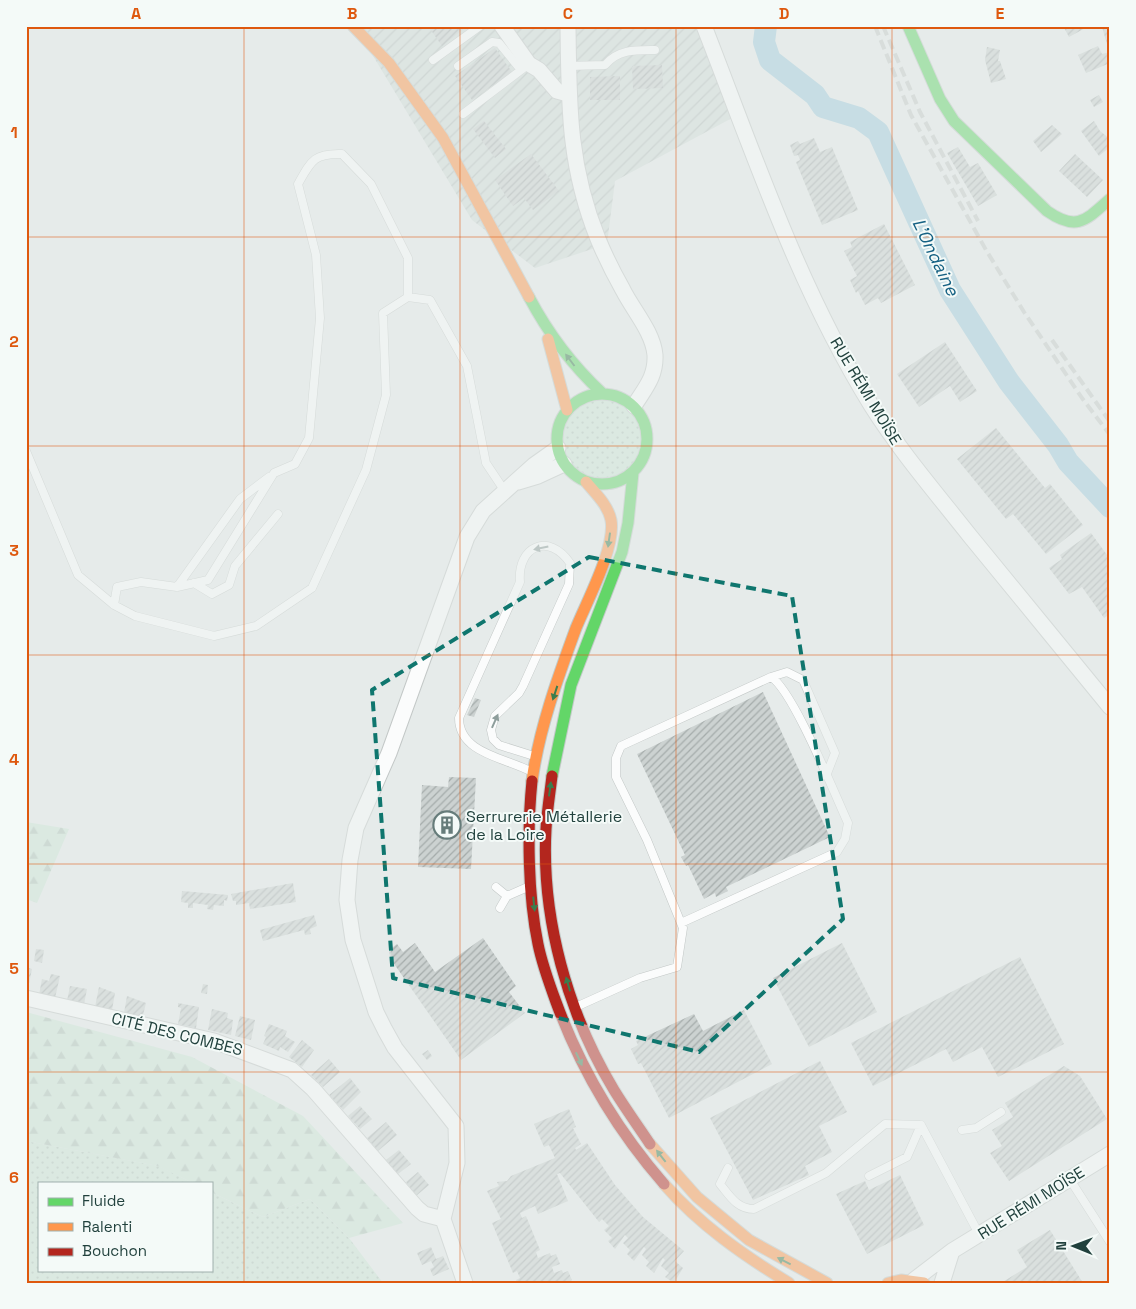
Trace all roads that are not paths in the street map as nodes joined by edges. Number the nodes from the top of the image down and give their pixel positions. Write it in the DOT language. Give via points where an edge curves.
graph roads {
  1 [pos="353,26"];
  2 [pos="480,26"];
  3 [pos="502,26"];
  4 [pos="568,26"];
  5 [pos="704,26"];
  6 [pos="908,26"];
  7 [pos="655,50"];
  8 [pos="433,60"];
  9 [pos="458,66"];
  10 [pos="568,66"];
  11 [pos="525,67"];
  12 [pos="568,94"];
  13 [pos="462,114"];
  14 [pos="1110,199"];
  15 [pos="408,297"];
  16 [pos="543,324"];
  17 [pos="602,393"];
  18 [pos="634,406"];
  19 [pos="567,410"];
  20 [pos="558,448"];
  21 [pos="26,451"];
  22 [pos="564,464"];
  23 [pos="274,472"];
  24 [pos="633,473"];
  25 [pos="586,482"];
  26 [pos="510,486"];
  27 [pos="278,514"];
  28 [pos="194,583"];
  29 [pos="177,588"];
  30 [pos="114,606"];
  31 [pos="771,677"];
  32 [pos="1110,707"];
  33 [pos="536,757"];
  34 [pos="533,773"];
  35 [pos="826,776"];
  36 [pos="532,885"];
  37 [pos="496,887"];
  38 [pos="507,896"];
  39 [pos="500,908"];
  40 [pos="681,923"];
  41 [pos="26,998"];
  42 [pos="575,1008"];
  43 [pos="1001,1112"];
  44 [pos="921,1125"];
  45 [pos="962,1130"];
  46 [pos="1110,1154"];
  47 [pos="728,1168"];
  48 [pos="869,1176"];
  49 [pos="1069,1178"];
  50 [pos="443,1219"];
  51 [pos="980,1236"];
  52 [pos="1110,1242"];
  53 [pos="952,1251"];
  54 [pos="919,1281"];
  55 [pos="465,1283"];
  56 [pos="789,1283"];
  57 [pos="828,1283"];
  58 [pos="888,1283"];
  59 [pos="942,1283"];
  1 -- 16 [label="main road" via="389,64 443,138"];
  2 -- 8 [label="lane"];
  3 -- 11 [label="street"];
  4 -- 10 [label="street"];
  5 -- 32 [label="street, RUE RÉMI MOÏSE" via="814,300 871,405 907,457"];
  6 -- 14 [label="main road" via="940,99 954,121 1047,211 1061,222 1080,223"];
  7 -- 10 [label="lane" via="629,50 612,56 605,65"];
  9 -- 11 [label="lane" via="492,42 499,44"];
  10 -- 12 [label="street"];
  11 -- 12 [label="street" via="539,70 557,91"];
  11 -- 13 [label="lane"];
  12 -- 18 [label="street" via="572,151 589,216 609,264 655,353 654,374"];
  15 -- 23 [label="lane" via="408,258 371,184 342,154 326,153 311,161 298,184 316,255 320,318 309,438 295,464"];
  15 -- 26 [label="lane" via="430,300 467,366 486,463"];
  15 -- 30 [label="lane" via="383,313 386,395 366,470 312,588 256,626 214,636 135,616"];
  17 -- 16 [label="main road, one-way" via="579,372"];
  16 -- 19 [label="main road"];
  17 -- 18 [label="main road" via="619,396"];
  17 -- 19 [label="main road" via="588,395"];
  18 -- 24 [label="main road" via="643,418 648,440 642,462"];
  19 -- 20 [label="main road" via="560,422"];
  20 -- 22 [label="main road"];
  20 -- 26 [label="street"];
  21 -- 30 [label="lane" via="78,575"];
  22 -- 25 [label="main road"];
  22 -- 26 [label="street"];
  23 -- 28 [label="lane" via="208,580"];
  23 -- 29 [label="lane" via="240,499"];
  24 -- 25 [label="main road" via="618,482 602,485"];
  42 -- 24 [label="main road, one-way" via="555,939 547,881 545,822 553,763 574,676 623,550"];
  25 -- 33 [label="main road, one-way" via="612,521 608,547 576,629"];
  26 -- 50 [label="street" via="483,511 467,537 389,753 356,828 350,860 347,900 354,940 376,1012 395,1048 456,1126 457,1163"];
  27 -- 28 [label="lane" via="235,566 229,585 212,594"];
  28 -- 29 [label="lane"];
  29 -- 30 [label="lane" via="141,582 117,587"];
  31 -- 35 [label="lane" via="794,706"];
  31 -- 35 [label="lane" via="787,672 803,680 835,753"];
  31 -- 40 [label="lane" via="621,746 616,758 616,776"];
  33 -- 34 [label="main road"];
  33 -- 34 [label="lane, one-way" via="500,745 493,739 491,730 495,716 519,694 569,584 570,563 558,549 548,546 530,551 523,558 519,568 520,582 459,718 460,732 474,747"];
  34 -- 36 [label="main road" via="529,816"];
  35 -- 40 [label="lane" via="848,823 838,852"];
  36 -- 38 [label="lane"];
  36 -- 56 [label="main road, one-way" via="538,945 558,1010 586,1075 614,1122 664,1186 716,1235"];
  37 -- 38 [label="lane"];
  38 -- 39 [label="lane"];
  40 -- 42 [label="lane" via="677,967 640,978"];
  41 -- 50 [label="street, CITÉ DES COMBES" via="214,1041 292,1070 313,1089 417,1208 424,1214"];
  57 -- 42 [label="main road, one-way" via="750,1240 673,1172 626,1111 605,1076"];
  43 -- 45 [label="lane" via="976,1128"];
  44 -- 47 [label="lane" via="885,1124 826,1173 754,1209 745,1209 737,1204 720,1184"];
  44 -- 48 [label="lane" via="906,1157"];
  44 -- 51 [label="lane"];
  46 -- 49 [label="street, RUE RÉMI MOÏSE"];
  49 -- 51 [label="street, RUE RÉMI MOÏSE"];
  49 -- 52 [label="lane"];
  50 -- 55 [label="street"];
  51 -- 53 [label="street, RUE RÉMI MOÏSE"];
  53 -- 54 [label="street, RUE RÉMI MOÏSE"];
  53 -- 59 [label="street"];
  54 -- 58 [label="main road"];
}
